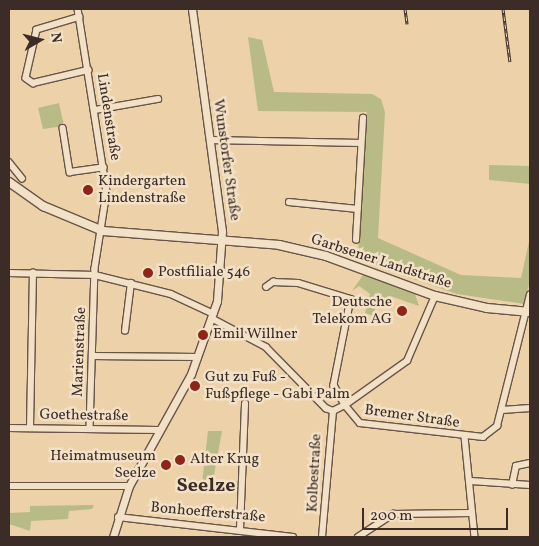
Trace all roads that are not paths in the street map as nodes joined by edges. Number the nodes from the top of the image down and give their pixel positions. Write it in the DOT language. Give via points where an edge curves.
graph roads {
  1 [pos="78,9"];
  2 [pos="192,9"];
  3 [pos="80,17"];
  4 [pos="88,70"];
  5 [pos="158,99"];
  6 [pos="95,110"];
  7 [pos="363,118"];
  8 [pos="63,128"];
  9 [pos="210,140"];
  10 [pos="361,143"];
  11 [pos="9,162"];
  12 [pos="104,167"];
  13 [pos="22,178"];
  14 [pos="9,182"];
  15 [pos="289,202"];
  16 [pos="358,209"];
  17 [pos="103,230"];
  18 [pos="222,240"];
  19 [pos="356,240"];
  20 [pos="9,273"];
  21 [pos="33,273"];
  22 [pos="95,275"];
  23 [pos="131,283"];
  24 [pos="266,287"];
  25 [pos="530,295"];
  26 [pos="435,296"];
  27 [pos="528,312"];
  28 [pos="214,317"];
  29 [pos="124,331"];
  30 [pos="92,356"];
  31 [pos="198,357"];
  32 [pos="245,404"];
  33 [pos="345,405"];
  34 [pos="530,408"];
  35 [pos="502,410"];
  36 [pos="333,411"];
  37 [pos="9,428"];
  38 [pos="30,428"];
  39 [pos="90,429"];
  40 [pos="158,430"];
  41 [pos="465,437"];
  42 [pos="530,463"];
  43 [pos="470,481"];
  44 [pos="512,485"];
  45 [pos="530,485"];
  46 [pos="9,486"];
  47 [pos="129,486"];
  48 [pos="471,513"];
  49 [pos="118,517"];
  50 [pos="240,529"];
  51 [pos="113,537"];
  52 [pos="293,537"];
  53 [pos="322,537"];
  54 [pos="358,537"];
  55 [pos="474,537"];
  1 -- 3 [label="street, Lindenstraße"];
  2 -- 9 [label="street, Wunstorfer Straße"];
  3 -- 4 [label="street, Lindenstraße"];
  3 -- 4 [label="street" via="37,30 26,78 33,83"];
  4 -- 6 [label="street, Lindenstraße"];
  5 -- 6 [label="street"];
  6 -- 12 [label="street, Lindenstraße"];
  7 -- 10 [label="street"];
  8 -- 12 [label="street" via="70,172"];
  9 -- 10 [label="street"];
  9 -- 18 [label="street, Wunstorfer Straße"];
  10 -- 16 [label="street"];
  11 -- 13 [label="street"];
  12 -- 17 [label="street, Lindenstraße"];
  14 -- 17 [label="main road, Garbsener Landstraße" via="44,206"];
  15 -- 16 [label="street"];
  16 -- 19 [label="street"];
  17 -- 18 [label="main road, Garbsener Landstraße"];
  17 -- 22 [label="street, Lindenstraße"];
  18 -- 26 [label="main road, Garbsener Landstraße" via="279,245 326,256"];
  18 -- 28 [label="street, Wunstorfer Straße"];
  20 -- 21 [label="street"];
  21 -- 22 [label="street"];
  21 -- 38 [label="street"];
  22 -- 23 [label="street"];
  22 -- 30 [label="street, Marienstraße"];
  23 -- 28 [label="street" via="171,294"];
  23 -- 29 [label="street"];
  24 -- 33 [label="street" via="273,282 298,283 351,299 334,385"];
  25 -- 27 [label="street, Bremer Straße"];
  26 -- 27 [label="main road, Garbsener Landstraße"];
  26 -- 33 [label="street" via="407,361"];
  27 -- 35 [label="street, Bremer Straße"];
  28 -- 31 [label="street, Wunstorfer Straße"];
  28 -- 36 [label="street" via="266,347"];
  30 -- 31 [label="street"];
  30 -- 39 [label="street, Marienstraße"];
  31 -- 40 [label="street, Wunstorfer Straße"];
  32 -- 50 [label="street"];
  33 -- 36 [label="street, Bremer Straße"];
  33 -- 41 [label="street, Bremer Straße" via="360,423"];
  34 -- 35 [label="street"];
  35 -- 41 [label="street, Bremer Straße" via="491,435"];
  36 -- 53 [label="street, Kolbestraße"];
  37 -- 38 [label="street, Goethestraße"];
  38 -- 39 [label="street, Goethestraße"];
  39 -- 40 [label="street, Goethestraße"];
  40 -- 47 [label="street, Wunstorfer Straße"];
  41 -- 43 [label="street"];
  42 -- 44 [label="street" via="516,466"];
  43 -- 44 [label="street"];
  43 -- 48 [label="street"];
  44 -- 45 [label="street"];
  46 -- 47 [label="street"];
  47 -- 49 [label="street, Wunstorfer Straße"];
  48 -- 54 [label="street" via="394,514"];
  48 -- 55 [label="street"];
  49 -- 50 [label="street, Bonhoefferstraße"];
  49 -- 51 [label="street, Wunstorfer Straße"];
  50 -- 52 [label="street, Bonhoefferstraße"];
}
